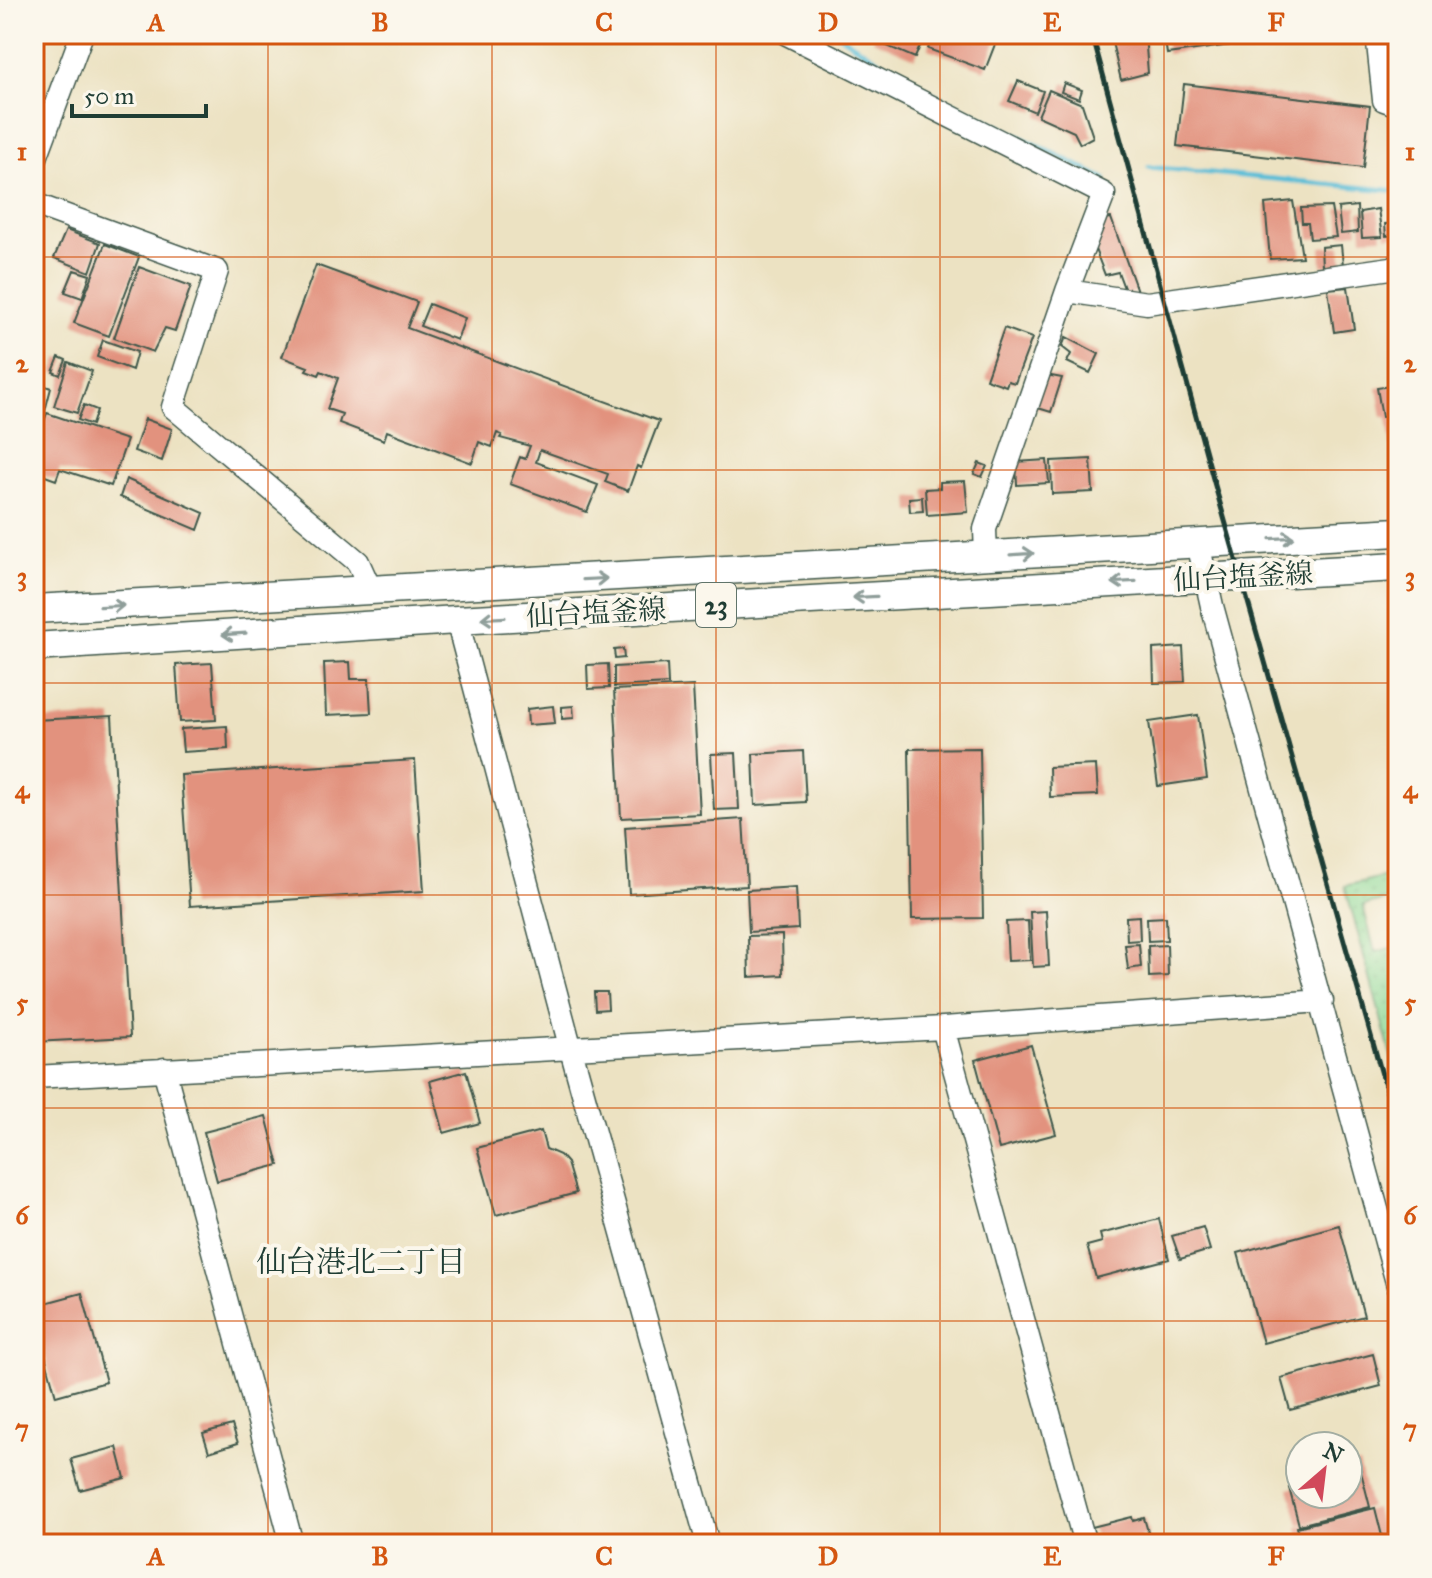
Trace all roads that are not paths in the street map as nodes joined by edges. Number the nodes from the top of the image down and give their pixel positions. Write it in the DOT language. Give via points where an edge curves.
graph roads {
  1 [pos="82,34"];
  2 [pos="787,34"];
  3 [pos="1377,34"];
  4 [pos="1398,105"];
  5 [pos="34,163"];
  6 [pos="34,204"];
  7 [pos="1398,267"];
  8 [pos="1067,291"];
  9 [pos="1398,532"];
  10 [pos="1198,543"];
  11 [pos="986,557"];
  12 [pos="1398,567"];
  13 [pos="1205,578"];
  14 [pos="371,591"];
  15 [pos="34,609"];
  16 [pos="457,620"];
  17 [pos="34,647"];
  18 [pos="1322,1001"];
  19 [pos="943,1028"];
  20 [pos="570,1046"];
  21 [pos="164,1069"];
  22 [pos="34,1077"];
  23 [pos="1398,1286"];
  24 [pos="292,1544"];
  25 [pos="708,1544"];
  26 [pos="1085,1544"];
  1 -- 5 [label="street"];
  2 -- 8 [label="street" via="1104,194"];
  3 -- 4 [label="street" via="1384,100"];
  6 -- 14 [label="street" via="217,271 173,407 358,562"];
  7 -- 8 [label="street" via="1147,303"];
  8 -- 11 [label="street" via="985,529"];
  10 -- 9 [label="main road, 仙台塩釜線 / 23, one-way"];
  11 -- 10 [label="main road, 仙台塩釜線 / 23, one-way"];
  10 -- 13 [label="street"];
  14 -- 11 [label="main road, 仙台塩釜線 / 23, one-way"];
  12 -- 13 [label="main road, 仙台塩釜線 / 23"];
  13 -- 16 [label="main road, 仙台塩釜線 / 23, one-way"];
  13 -- 18 [label="street"];
  15 -- 14 [label="main road, 仙台塩釜線 / 23, one-way"];
  16 -- 17 [label="main road, 仙台塩釜線 / 23, one-way"];
  16 -- 20 [label="street"];
  18 -- 19 [label="street"];
  18 -- 23 [label="street"];
  19 -- 20 [label="street"];
  19 -- 26 [label="street"];
  20 -- 21 [label="street"];
  20 -- 25 [label="street"];
  21 -- 22 [label="street"];
  21 -- 24 [label="street"];
}
